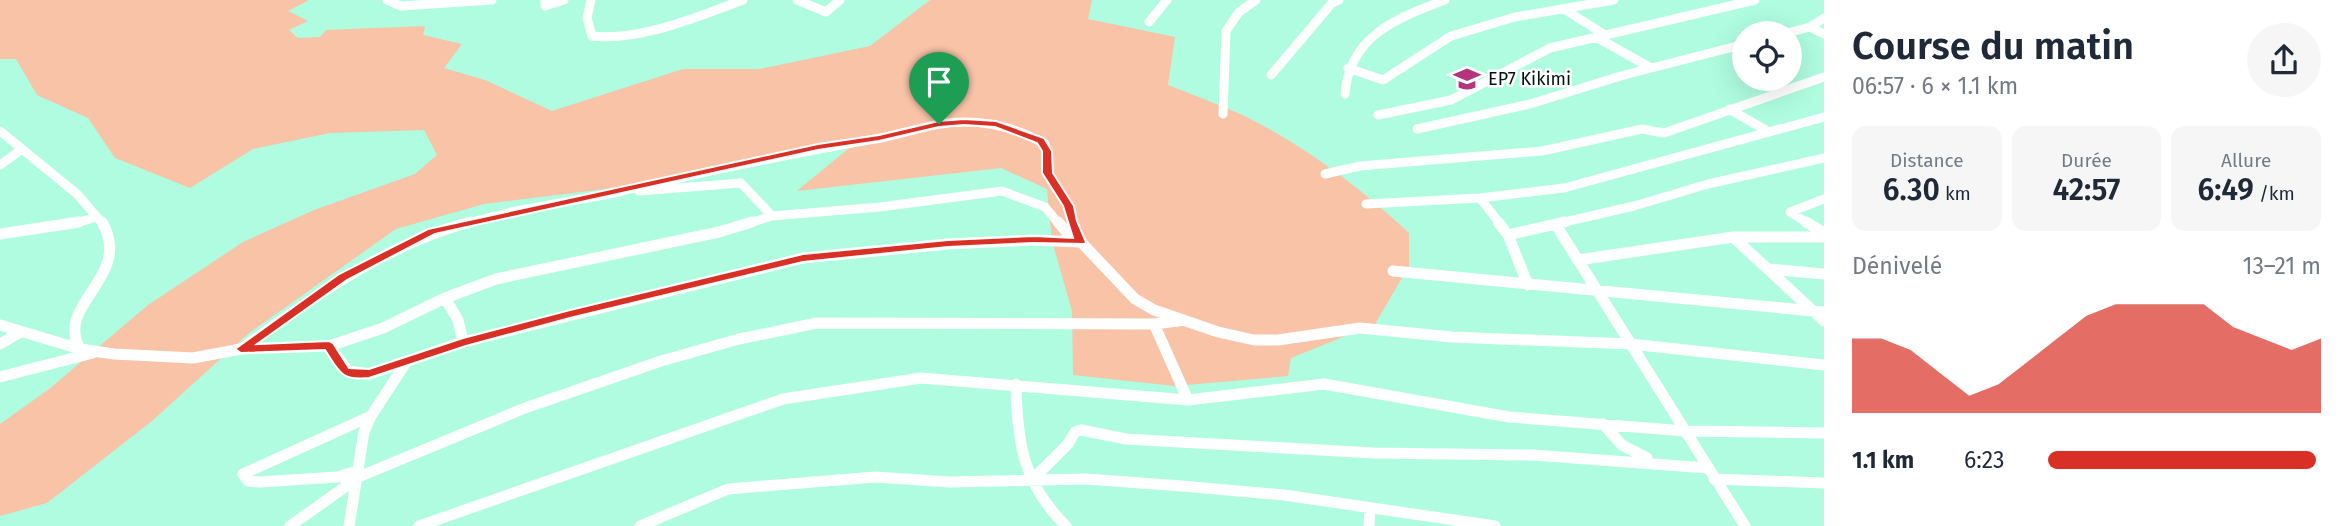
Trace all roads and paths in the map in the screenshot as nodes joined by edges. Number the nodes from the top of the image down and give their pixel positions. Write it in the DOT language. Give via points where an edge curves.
graph roads {
  1 [pos="387,0"];
  2 [pos="492,0"];
  3 [pos="545,0"];
  4 [pos="564,0"];
  5 [pos="591,0"];
  6 [pos="743,0"];
  7 [pos="797,0"];
  8 [pos="840,0"];
  9 [pos="1167,0"];
  10 [pos="1256,0"];
  11 [pos="1339,0"];
  12 [pos="1445,0"];
  13 [pos="1573,0"];
  14 [pos="1614,0"];
  15 [pos="1755,0"];
  16 [pos="435,2"];
  17 [pos="729,2"];
  18 [pos="1592,4"];
  19 [pos="1564,9"];
  20 [pos="1824,19"];
  21 [pos="1149,22"];
  22 [pos="1811,27"];
  23 [pos="1802,29"];
  24 [pos="1824,34"];
  25 [pos="1601,36"];
  26 [pos="1732,47"];
  27 [pos="1348,68"];
  28 [pos="1651,68"];
  29 [pos="1271,75"];
  30 [pos="1824,77"];
  31 [pos="1345,94"];
  32 [pos="1729,109"];
  33 [pos="1223,114"];
  34 [pos="1378,115"];
  35 [pos="1824,117"];
  36 [pos="1417,129"];
  37 [pos="0,131"];
  38 [pos="1769,132"];
  39 [pos="22,149"];
  40 [pos="1824,158"];
  41 [pos="0,165"];
  42 [pos="1325,174"];
  43 [pos="613,193"];
  44 [pos="1480,198"];
  45 [pos="1824,199"];
  46 [pos="1366,204"];
  47 [pos="772,216"];
  48 [pos="96,217"];
  49 [pos="1556,225"];
  50 [pos="0,234"];
  51 [pos="1508,235"];
  52 [pos="1824,235"];
  53 [pos="1733,237"];
  54 [pos="1078,242"];
  55 [pos="1578,260"];
  56 [pos="1768,269"];
  57 [pos="1392,271"];
  58 [pos="1824,274"];
  59 [pos="1528,285"];
  60 [pos="1598,292"];
  61 [pos="445,298"];
  62 [pos="1820,312"];
  63 [pos="1181,321"];
  64 [pos="1824,321"];
  65 [pos="1154,324"];
  66 [pos="0,325"];
  67 [pos="19,333"];
  68 [pos="463,342"];
  69 [pos="0,344"];
  70 [pos="1631,344"];
  71 [pos="329,346"];
  72 [pos="80,349"];
  73 [pos="241,349"];
  74 [pos="99,352"];
  75 [pos="407,361"];
  76 [pos="1824,365"];
  77 [pos="0,377"];
  78 [pos="1016,384"];
  79 [pos="1188,400"];
  80 [pos="371,416"];
  81 [pos="1603,424"];
  82 [pos="1685,431"];
  83 [pos="1824,433"];
  84 [pos="1668,463"];
  85 [pos="354,474"];
  86 [pos="1711,474"];
  87 [pos="1032,478"];
  88 [pos="1824,484"];
  89 [pos="1370,508"];
  90 [pos="290,526"];
  91 [pos="349,526"];
  92 [pos="419,526"];
  93 [pos="640,526"];
  94 [pos="1066,526"];
  95 [pos="1370,526"];
  96 [pos="1495,526"];
  97 [pos="1745,526"];
  1 -- 16 [label="street" via="401,6"];
  2 -- 16 [label="street"];
  3 -- 4 [label="street" via="545,6"];
  5 -- 17 [label="street" via="587,18 592,36 603,38 666,24"];
  6 -- 17 [label="street"];
  7 -- 8 [label="street" via="826,12"];
  9 -- 21 [label="street"];
  10 -- 33 [label="street" via="1239,12 1226,31"];
  11 -- 29 [label="street"];
  12 -- 27 [label="street" via="1376,32"];
  13 -- 18 [label="street"];
  14 -- 18 [label="street"];
  15 -- 25 [label="street"];
  18 -- 19 [label="street"];
  19 -- 25 [label="street"];
  19 -- 27 [label="street" via="1515,16 1451,36 1383,80"];
  20 -- 22 [label="street"];
  22 -- 23 [label="street"];
  22 -- 24 [label="street"];
  25 -- 28 [label="street"];
  25 -- 34 [label="street" via="1550,48 1451,100"];
  26 -- 28 [label="street"];
  27 -- 31 [label="street"];
  28 -- 36 [label="street" via="1530,104"];
  30 -- 32 [label="street"];
  32 -- 38 [label="street"];
  32 -- 42 [label="street" via="1664,133 1642,129 1542,151 1360,166"];
  35 -- 38 [label="street"];
  37 -- 39 [label="street"];
  38 -- 44 [label="street" via="1564,188"];
  39 -- 41 [label="street"];
  39 -- 48 [label="street"];
  40 -- 49 [label="street"];
  43 -- 47 [label="street" via="741,183"];
  43 -- 54 [label="street" via="939,124 980,122 1016,129 1045,144 1048,173 1069,206"];
  43 -- 73 [label="street" via="432,232 343,277"];
  44 -- 46 [label="street"];
  44 -- 51 [label="street"];
  45 -- 52 [label="street" via="1790,210"];
  47 -- 54 [label="street" via="1002,191 1045,207"];
  47 -- 61 [label="street" via="719,232 496,279"];
  48 -- 50 [label="street"];
  48 -- 72 [label="street" via="109,233 111,262 75,318 71,332"];
  49 -- 51 [label="street"];
  49 -- 55 [label="street"];
  51 -- 59 [label="street"];
  52 -- 53 [label="street"];
  53 -- 55 [label="street"];
  53 -- 56 [label="street"];
  54 -- 63 [label="street" via="1135,299"];
  54 -- 68 [label="street" via="948,244 803,258"];
  55 -- 60 [label="street"];
  56 -- 58 [label="street"];
  56 -- 62 [label="street"];
  57 -- 59 [label="street"];
  59 -- 60 [label="street"];
  60 -- 62 [label="street"];
  60 -- 70 [label="street"];
  61 -- 68 [label="street"];
  61 -- 71 [label="street" via="383,328"];
  62 -- 64 [label="street"];
  63 -- 65 [label="street"];
  63 -- 70 [label="street" via="1254,340 1360,328 1452,337"];
  65 -- 79 [label="street"];
  65 -- 85 [label="street" via="817,323 660,361"];
  66 -- 67 [label="street"];
  67 -- 69 [label="street"];
  67 -- 72 [label="street"];
  68 -- 75 [label="street"];
  70 -- 76 [label="street"];
  70 -- 82 [label="street"];
  71 -- 73 [label="street"];
  71 -- 75 [label="street" via="345,371 355,375"];
  72 -- 74 [label="street"];
  73 -- 74 [label="street" via="192,358"];
  74 -- 77 [label="street"];
  75 -- 80 [label="street"];
  78 -- 79 [label="street"];
  78 -- 87 [label="street" via="1019,449"];
  78 -- 92 [label="street" via="921,378 783,399"];
  79 -- 81 [label="street" via="1324,384 1509,416"];
  80 -- 85 [label="street"];
  80 -- 85 [label="street" via="243,474 248,481 259,482"];
  81 -- 82 [label="street"];
  81 -- 84 [label="street" via="1623,447"];
  82 -- 83 [label="street"];
  82 -- 86 [label="street"];
  84 -- 86 [label="street"];
  84 -- 87 [label="street" via="1533,454 1374,453 1126,439 1081,430"];
  85 -- 90 [label="street" via="342,489"];
  85 -- 91 [label="street"];
  86 -- 88 [label="street"];
  86 -- 97 [label="street"];
  87 -- 89 [label="street" via="1086,478 1284,495"];
  87 -- 93 [label="street" via="950,482 875,477 728,489"];
  87 -- 94 [label="street" via="1042,502"];
  89 -- 95 [label="street"];
  89 -- 96 [label="street"];
}
